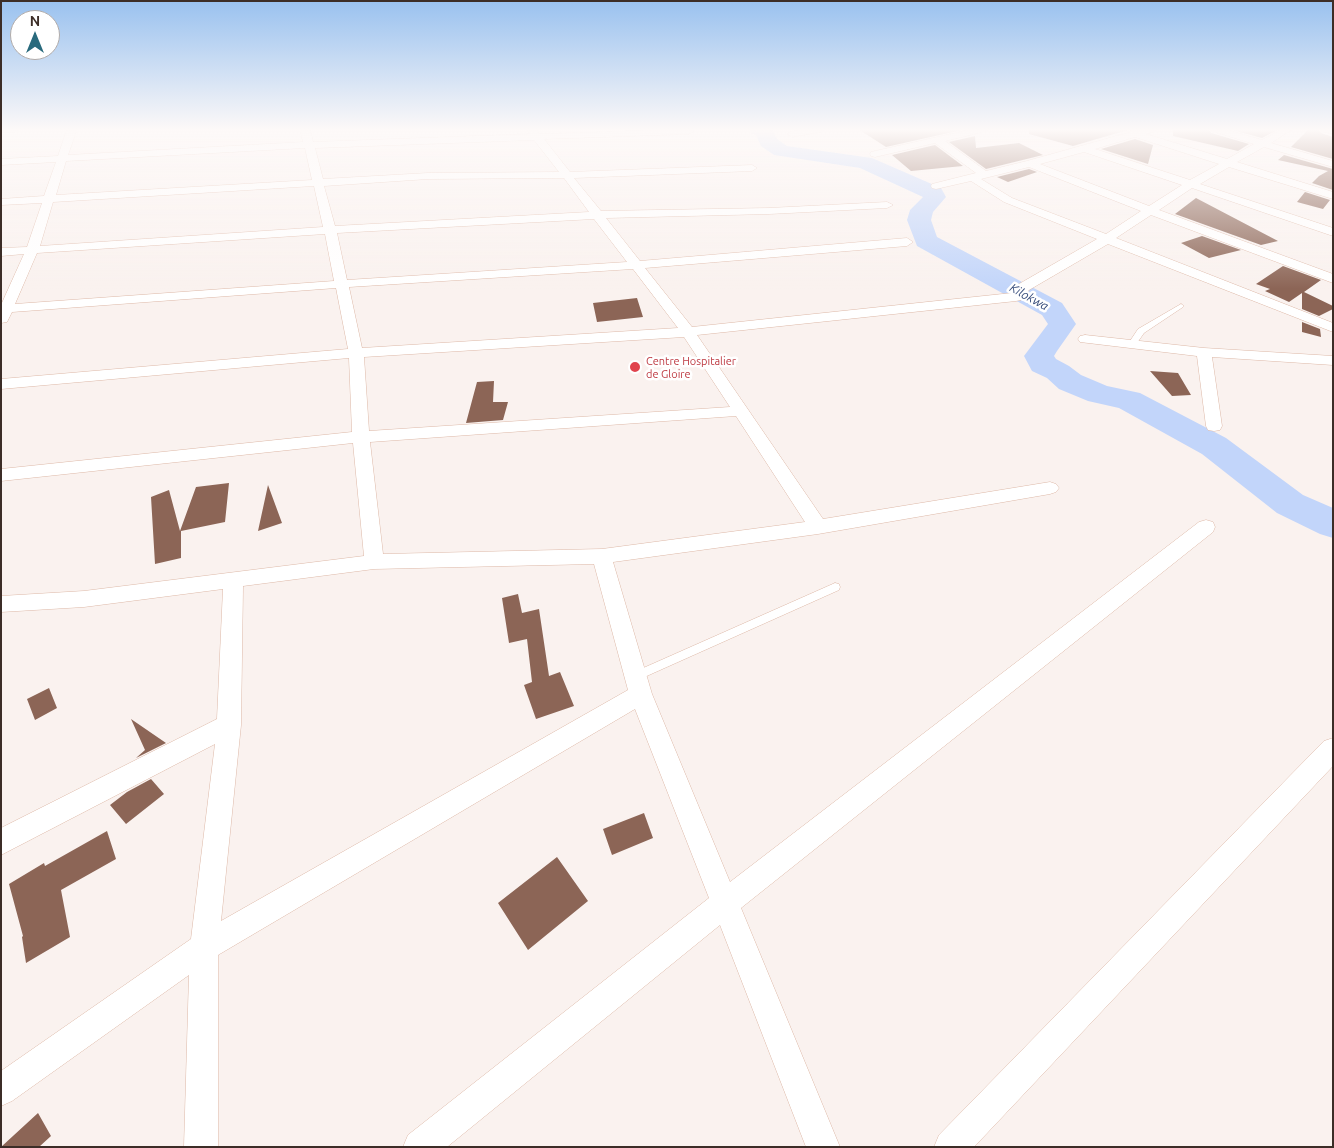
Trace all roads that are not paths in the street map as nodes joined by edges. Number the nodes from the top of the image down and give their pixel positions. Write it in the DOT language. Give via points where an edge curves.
graph roads {
  1 [pos="318,182"];
  2 [pos="55,183"];
  3 [pos="309,183"];
  4 [pos="573,183"];
  5 [pos="951,183"];
  6 [pos="987,183"];
  7 [pos="1077,183"];
  8 [pos="1182,183"];
  9 [pos="1193,183"];
  10 [pos="1290,183"];
  11 [pos="1189,185"];
  12 [pos="936,186"];
  13 [pos="1333,196"];
  14 [pos="50,199"];
  15 [pos="1,202"];
  16 [pos="887,205"];
  17 [pos="1150,211"];
  18 [pos="598,215"];
  19 [pos="330,230"];
  20 [pos="1333,232"];
  21 [pos="1107,239"];
  22 [pos="907,242"];
  23 [pos="32,250"];
  24 [pos="1,252"];
  25 [pos="637,265"];
  26 [pos="1333,279"];
  27 [pos="341,284"];
  28 [pos="1181,306"];
  29 [pos="3,312"];
  30 [pos="1333,328"];
  31 [pos="688,332"];
  32 [pos="1085,339"];
  33 [pos="1132,344"];
  34 [pos="1204,352"];
  35 [pos="356,353"];
  36 [pos="1333,360"];
  37 [pos="1,384"];
  38 [pos="741,411"];
  39 [pos="1214,426"];
  40 [pos="361,437"];
  41 [pos="1,476"];
  42 [pos="1050,488"];
  43 [pos="818,527"];
  44 [pos="1206,527"];
  45 [pos="602,556"];
  46 [pos="374,562"];
  47 [pos="233,580"];
  48 [pos="835,586"];
  49 [pos="1,604"];
  50 [pos="638,685"];
  51 [pos="229,725"];
  52 [pos="1333,749"];
  53 [pos="1,842"];
  54 [pos="725,904"];
  55 [pos="204,947"];
  56 [pos="1,1090"];
  57 [pos="202,1147"];
  58 [pos="420,1147"];
  59 [pos="823,1147"];
  60 [pos="951,1147"];
  1 -- 19 [label="street"];
  2 -- 14 [label="street"];
  3 -- 14 [label="street"];
  4 -- 18 [label="street"];
  5 -- 12 [label="street"];
  6 -- 21 [label="street" via="1008,200"];
  7 -- 17 [label="street"];
  8 -- 11 [label="street"];
  9 -- 11 [label="street"];
  10 -- 13 [label="street"];
  11 -- 17 [label="street"];
  11 -- 20 [label="street"];
  14 -- 15 [label="street"];
  14 -- 23 [label="street"];
  16 -- 18 [label="street"];
  17 -- 21 [label="street"];
  17 -- 26 [label="street"];
  18 -- 19 [label="street"];
  18 -- 25 [label="street"];
  19 -- 23 [label="street"];
  19 -- 27 [label="street"];
  21 -- 30 [label="street"];
  21 -- 31 [label="street" via="1020,292"];
  22 -- 25 [label="street"];
  23 -- 24 [label="street"];
  23 -- 29 [label="street"];
  25 -- 27 [label="street"];
  25 -- 31 [label="street"];
  27 -- 29 [label="street"];
  27 -- 35 [label="street"];
  28 -- 33 [label="lane" via="1141,331"];
  31 -- 35 [label="street"];
  31 -- 38 [label="street"];
  32 -- 33 [label="street"];
  33 -- 34 [label="street"];
  34 -- 36 [label="street"];
  34 -- 39 [label="street"];
  35 -- 37 [label="street"];
  35 -- 40 [label="street"];
  38 -- 40 [label="street"];
  38 -- 43 [label="street"];
  40 -- 41 [label="street"];
  40 -- 46 [label="street"];
  42 -- 43 [label="street"];
  43 -- 45 [label="street"];
  44 -- 54 [label="street"];
  45 -- 46 [label="street"];
  45 -- 50 [label="street"];
  46 -- 47 [label="street"];
  47 -- 49 [label="street" via="84,599"];
  47 -- 51 [label="street"];
  48 -- 50 [label="lane"];
  50 -- 54 [label="street"];
  50 -- 55 [label="street"];
  51 -- 53 [label="street"];
  51 -- 55 [label="street"];
  52 -- 60 [label="street"];
  54 -- 58 [label="street"];
  54 -- 59 [label="street"];
  55 -- 56 [label="street"];
  55 -- 57 [label="street"];
}
